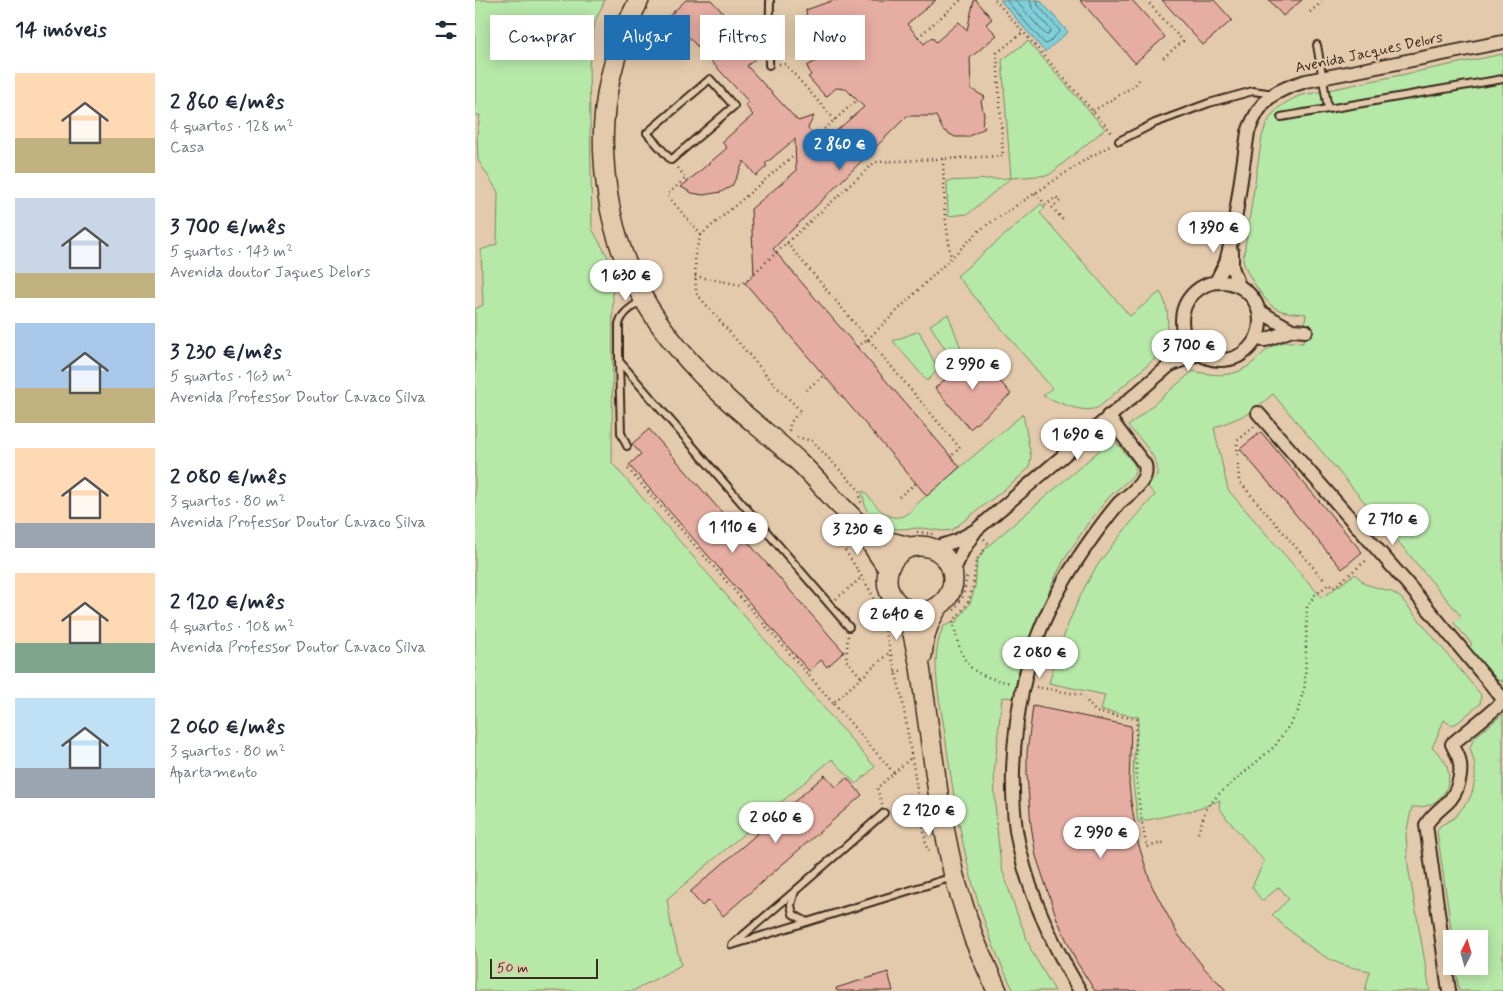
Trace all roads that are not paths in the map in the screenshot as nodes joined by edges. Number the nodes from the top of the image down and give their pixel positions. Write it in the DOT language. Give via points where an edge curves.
graph roads {
  1 [pos="639,0"];
  2 [pos="770,0"];
  3 [pos="1503,42"];
  4 [pos="1317,45"];
  5 [pos="769,65"];
  6 [pos="1322,78"];
  7 [pos="1503,79"];
  8 [pos="1274,94"];
  9 [pos="1328,109"];
  10 [pos="1281,117"];
  11 [pos="1119,141"];
  12 [pos="671,160"];
  13 [pos="1233,234"];
  14 [pos="1216,282"];
  15 [pos="1239,286"];
  16 [pos="643,300"];
  17 [pos="1259,311"];
  18 [pos="1292,330"];
  19 [pos="1306,331"];
  20 [pos="1184,335"];
  21 [pos="1256,339"];
  22 [pos="1198,354"];
  23 [pos="619,361"];
  24 [pos="1170,365"];
  25 [pos="1109,416"];
  26 [pos="1261,416"];
  27 [pos="627,446"];
  28 [pos="858,524"];
  29 [pos="980,534"];
  30 [pos="912,539"];
  31 [pos="938,541"];
  32 [pos="887,568"];
  33 [pos="953,572"];
  34 [pos="898,604"];
  35 [pos="938,607"];
  36 [pos="849,627"];
  37 [pos="920,667"];
  38 [pos="1503,701"];
  39 [pos="884,813"];
  40 [pos="954,876"];
  41 [pos="795,891"];
  42 [pos="807,922"];
  43 [pos="997,991"];
  44 [pos="1080,991"];
  45 [pos="1449,991"];
  1 -- 16 [label="main road" via="615,56 602,135 608,204 617,240"];
  2 -- 5 [label="lane"];
  3 -- 6 [label="street, Avenida Jacques Delors"];
  4 -- 6 [label="lane"];
  6 -- 8 [label="street, Avenida Jacques Delors" via="1281,89"];
  6 -- 9 [label="lane"];
  7 -- 9 [label="lane"];
  8 -- 11 [label="lane" via="1253,91 1234,96 1163,120"];
  8 -- 13 [label="street, Avenida Jacques Delors" via="1254,116 1248,132"];
  9 -- 10 [label="lane"];
  12 -- 12 [label="lane" via="647,133 710,79 731,98 734,106"];
  13 -- 14 [label="street, Avenida Jacques Delors" via="1226,262"];
  13 -- 15 [label="street, Avenida Jacques Delors" via="1232,267"];
  14 -- 15 [label="street"];
  14 -- 20 [label="street" via="1198,288 1188,298 1182,311"];
  15 -- 17 [label="street" via="1248,292"];
  16 -- 23 [label="lane" via="620,319"];
  16 -- 28 [label="main road" via="692,364 729,402 798,461"];
  17 -- 18 [label="street"];
  17 -- 21 [label="street" via="1261,320"];
  18 -- 19 [label="street"];
  18 -- 21 [label="street" via="1265,340"];
  20 -- 22 [label="street"];
  20 -- 24 [label="street"];
  21 -- 22 [label="street" via="1246,352 1230,360 1214,360"];
  22 -- 24 [label="street"];
  23 -- 27 [label="lane" via="621,433"];
  23 -- 36 [label="lane"];
  24 -- 25 [label="street"];
  25 -- 29 [label="street"];
  25 -- 44 [label="street" via="1145,464 1146,471 1143,479 1100,526 1046,616 1024,685 1015,750 1013,797 1016,831 1029,881 1043,919"];
  26 -- 38 [label="street" via="1379,550"];
  28 -- 30 [label="main road" via="885,541"];
  28 -- 32 [label="main road"];
  29 -- 31 [label="street" via="956,541"];
  29 -- 33 [label="street" via="963,550"];
  30 -- 31 [label="main road" via="926,545"];
  30 -- 32 [label="main road"];
  31 -- 33 [label="main road"];
  32 -- 34 [label="main road" via="887,588"];
  33 -- 35 [label="main road" via="951,592"];
  34 -- 35 [label="main road" via="917,612"];
  34 -- 37 [label="main road" via="909,622"];
  35 -- 37 [label="main road" via="924,638"];
  37 -- 40 [label="main road" via="941,813"];
  38 -- 45 [label="street" via="1452,744 1459,758 1461,774 1456,790 1449,802 1425,825"];
  39 -- 41 [label="lane"];
  40 -- 42 [label="lane"];
  40 -- 43 [label="main road" via="974,940"];
  41 -- 42 [label="lane" via="791,905 793,914"];
  41 -- 42 [label="lane" via="733,946"];
}
